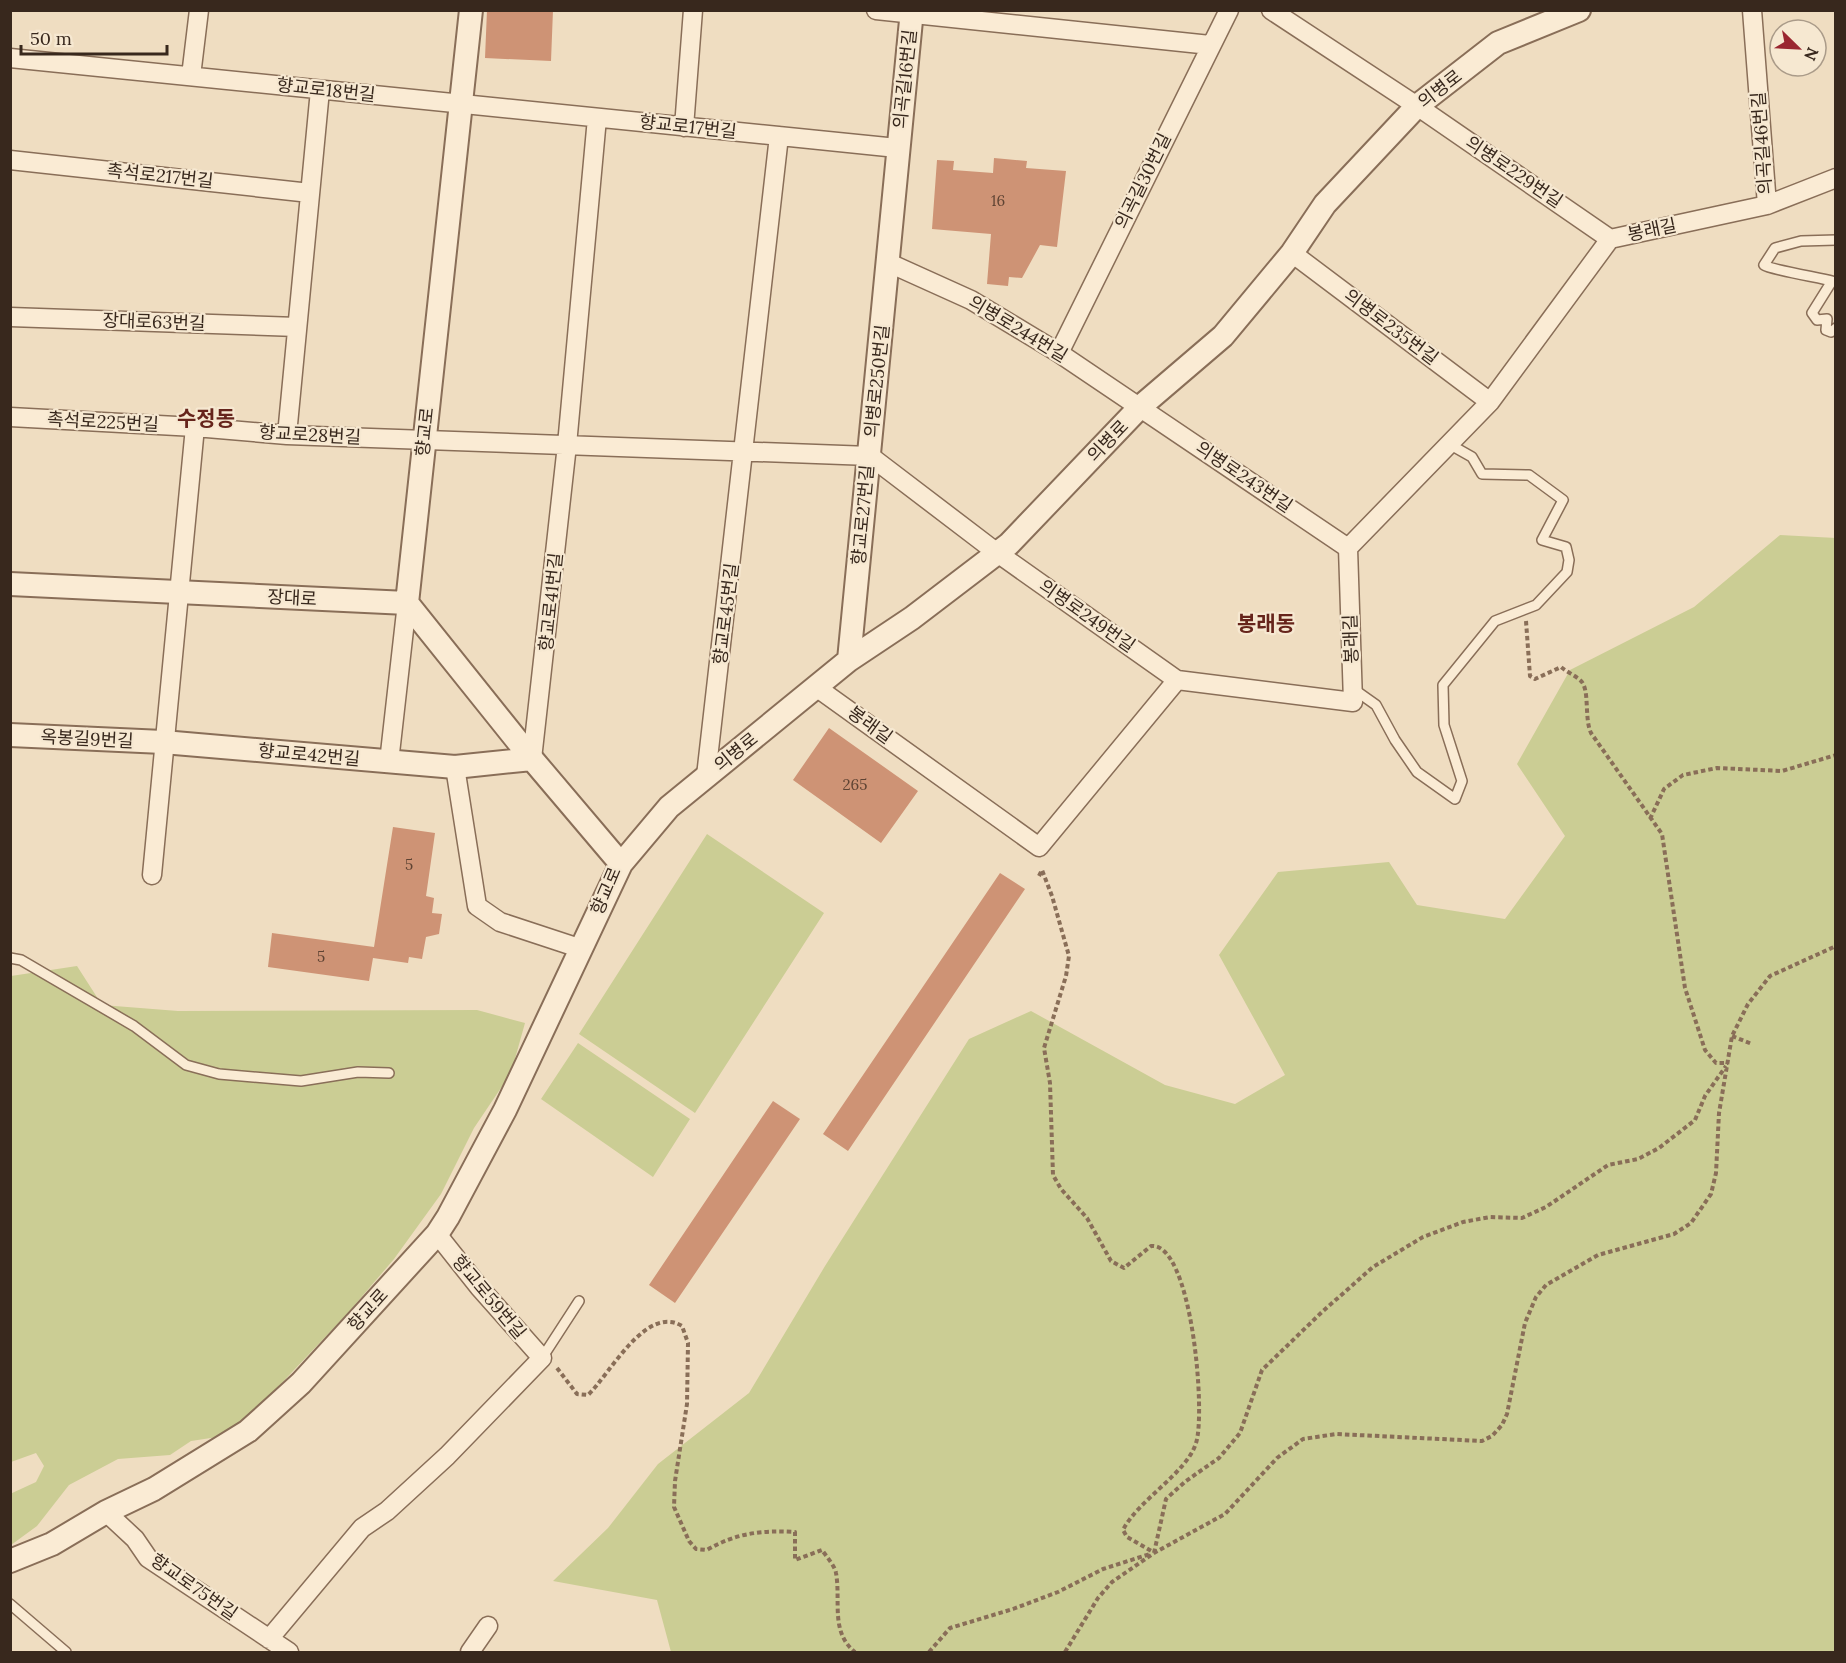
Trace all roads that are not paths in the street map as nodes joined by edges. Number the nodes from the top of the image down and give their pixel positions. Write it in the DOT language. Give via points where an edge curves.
graph roads {
  1 [pos="199,10"];
  2 [pos="471,10"];
  3 [pos="693,10"];
  4 [pos="876,10"];
  5 [pos="1229,10"];
  6 [pos="1271,10"];
  7 [pos="1579,10"];
  8 [pos="1752,10"];
  9 [pos="912,13"];
  10 [pos="1210,45"];
  11 [pos="10,58"];
  12 [pos="190,76"];
  13 [pos="320,90"];
  14 [pos="461,104"];
  15 [pos="1417,106"];
  16 [pos="597,118"];
  17 [pos="684,127"];
  18 [pos="779,136"];
  19 [pos="897,148"];
  20 [pos="10,160"];
  21 [pos="1836,178"];
  22 [pos="310,193"];
  23 [pos="1767,205"];
  24 [pos="1610,238"];
  25 [pos="1836,240"];
  26 [pos="1292,253"];
  27 [pos="889,263"];
  28 [pos="10,318"];
  29 [pos="297,327"];
  30 [pos="1836,328"];
  31 [pos="1059,353"];
  32 [pos="1490,402"];
  33 [pos="1140,407"];
  34 [pos="10,417"];
  35 [pos="195,427"];
  36 [pos="287,435"];
  37 [pos="425,439"];
  38 [pos="1449,444"];
  39 [pos="567,445"];
  40 [pos="745,451"];
  41 [pos="870,456"];
  42 [pos="1348,548"];
  43 [pos="996,552"];
  44 [pos="10,584"];
  45 [pos="178,592"];
  46 [pos="407,603"];
  47 [pos="849,660"];
  48 [pos="1177,680"];
  49 [pos="816,687"];
  50 [pos="1352,688"];
  51 [pos="10,735"];
  52 [pos="163,742"];
  53 [pos="532,759"];
  54 [pos="389,762"];
  55 [pos="455,767"];
  56 [pos="706,776"];
  57 [pos="621,864"];
  58 [pos="152,875"];
  59 [pos="579,948"];
  60 [pos="10,957"];
  61 [pos="389,1073"];
  62 [pos="436,1234"];
  63 [pos="579,1301"];
  64 [pos="543,1357"];
  65 [pos="106,1512"];
  66 [pos="10,1561"];
  67 [pos="10,1604"];
  68 [pos="488,1626"];
  69 [pos="269,1639"];
  70 [pos="66,1653"];
  71 [pos="289,1653"];
  72 [pos="470,1653"];
  1 -- 12 [label="street"];
  2 -- 14 [label="street, 향교로"];
  3 -- 17 [label="street"];
  4 -- 9 [label="street"];
  5 -- 10 [label="street, 의곡길30번길"];
  6 -- 15 [label="street, 의병로229번길"];
  7 -- 15 [label="street, 의병로" via="1498,43"];
  8 -- 23 [label="street, 의곡길46번길"];
  9 -- 10 [label="street"];
  9 -- 19 [label="street, 의곡길16번길"];
  10 -- 31 [label="street, 의곡길30번길"];
  11 -- 12 [label="street, 향교로18번길"];
  12 -- 13 [label="street, 향교로18번길"];
  13 -- 14 [label="street, 향교로18번길"];
  13 -- 22 [label="street"];
  14 -- 16 [label="street, 향교로17번길"];
  14 -- 37 [label="street, 향교로"];
  15 -- 24 [label="street, 의병로229번길"];
  15 -- 26 [label="street, 의병로" via="1325,204"];
  16 -- 17 [label="street, 향교로17번길"];
  16 -- 39 [label="street"];
  17 -- 18 [label="street, 향교로17번길"];
  18 -- 19 [label="street, 향교로17번길"];
  18 -- 40 [label="street"];
  19 -- 27 [label="street, 의병로250번길"];
  20 -- 22 [label="street, 촉석로217번길"];
  21 -- 23 [label="street, 봉래길"];
  22 -- 29 [label="street"];
  23 -- 24 [label="street, 봉래길"];
  24 -- 32 [label="street, 봉래길"];
  25 -- 30 [label="lane" via="1801,241 1775,248 1764,265 1832,281 1812,313 1817,320 1827,319 1826,330"];
  26 -- 32 [label="street, 의병로235번길"];
  26 -- 33 [label="street, 의병로" via="1223,336"];
  27 -- 31 [label="street, 의병로244번길" via="971,300"];
  27 -- 41 [label="street, 의병로250번길"];
  28 -- 29 [label="street, 장대로63번길"];
  29 -- 36 [label="street"];
  31 -- 33 [label="street, 의병로244번길"];
  32 -- 38 [label="street, 봉래길"];
  33 -- 42 [label="street, 의병로243번길"];
  33 -- 43 [label="street, 의병로" via="1009,544"];
  34 -- 35 [label="street, 촉석로225번길"];
  35 -- 36 [label="street, 향교로28번길"];
  35 -- 45 [label="street"];
  36 -- 37 [label="street, 향교로28번길"];
  37 -- 39 [label="street, 향교로27번길"];
  37 -- 46 [label="street, 향교로"];
  38 -- 42 [label="street, 봉래길"];
  38 -- 50 [label="lane" via="1472,457 1482,474 1529,474 1563,500 1542,540 1566,547 1568,572 1536,605 1495,621 1443,685 1444,725 1462,782 1455,799 1417,772 1376,705"];
  39 -- 40 [label="street, 향교로27번길"];
  39 -- 53 [label="street, 향교로41번길"];
  40 -- 41 [label="street, 향교로27번길"];
  40 -- 56 [label="street, 향교로45번길"];
  41 -- 43 [label="street, 의병로250번길"];
  41 -- 47 [label="street, 향교로27번길"];
  42 -- 50 [label="street, 봉래길"];
  43 -- 47 [label="street, 의병로" via="912,618"];
  43 -- 48 [label="street, 의병로249번길"];
  44 -- 45 [label="street, 장대로"];
  45 -- 46 [label="street, 장대로"];
  45 -- 52 [label="street"];
  46 -- 53 [label="street, 향교로"];
  46 -- 54 [label="street"];
  47 -- 49 [label="street, 의병로"];
  48 -- 49 [label="street, 봉래길" via="1039,847"];
  48 -- 50 [label="street, 봉래길" via="1353,702"];
  49 -- 56 [label="street, 의병로"];
  51 -- 52 [label="street, 옥봉길9번길"];
  52 -- 54 [label="street, 향교로42번길"];
  52 -- 58 [label="street"];
  53 -- 55 [label="street, 향교로42번길"];
  53 -- 57 [label="street, 향교로"];
  54 -- 55 [label="street, 향교로42번길"];
  55 -- 59 [label="street" via="477,906 500,922"];
  56 -- 57 [label="street, 의병로" via="669,807"];
  57 -- 59 [label="street, 향교로"];
  59 -- 62 [label="street, 향교로" via="505,1110"];
  60 -- 61 [label="lane" via="134,1026 186,1065 219,1074 301,1082 358,1072"];
  62 -- 64 [label="street, 향교로59번길"];
  62 -- 65 [label="street, 향교로" via="301,1383 248,1431 154,1489"];
  63 -- 64 [label="lane"];
  64 -- 69 [label="street" via="447,1456 387,1511 362,1528"];
  65 -- 66 [label="street, 향교로" via="52,1544"];
  65 -- 69 [label="street, 향교로75번길" via="135,1539 148,1558"];
  67 -- 70 [label="lane"];
  68 -- 72 [label="street"];
  69 -- 71 [label="street, 향교로75번길"];
}
